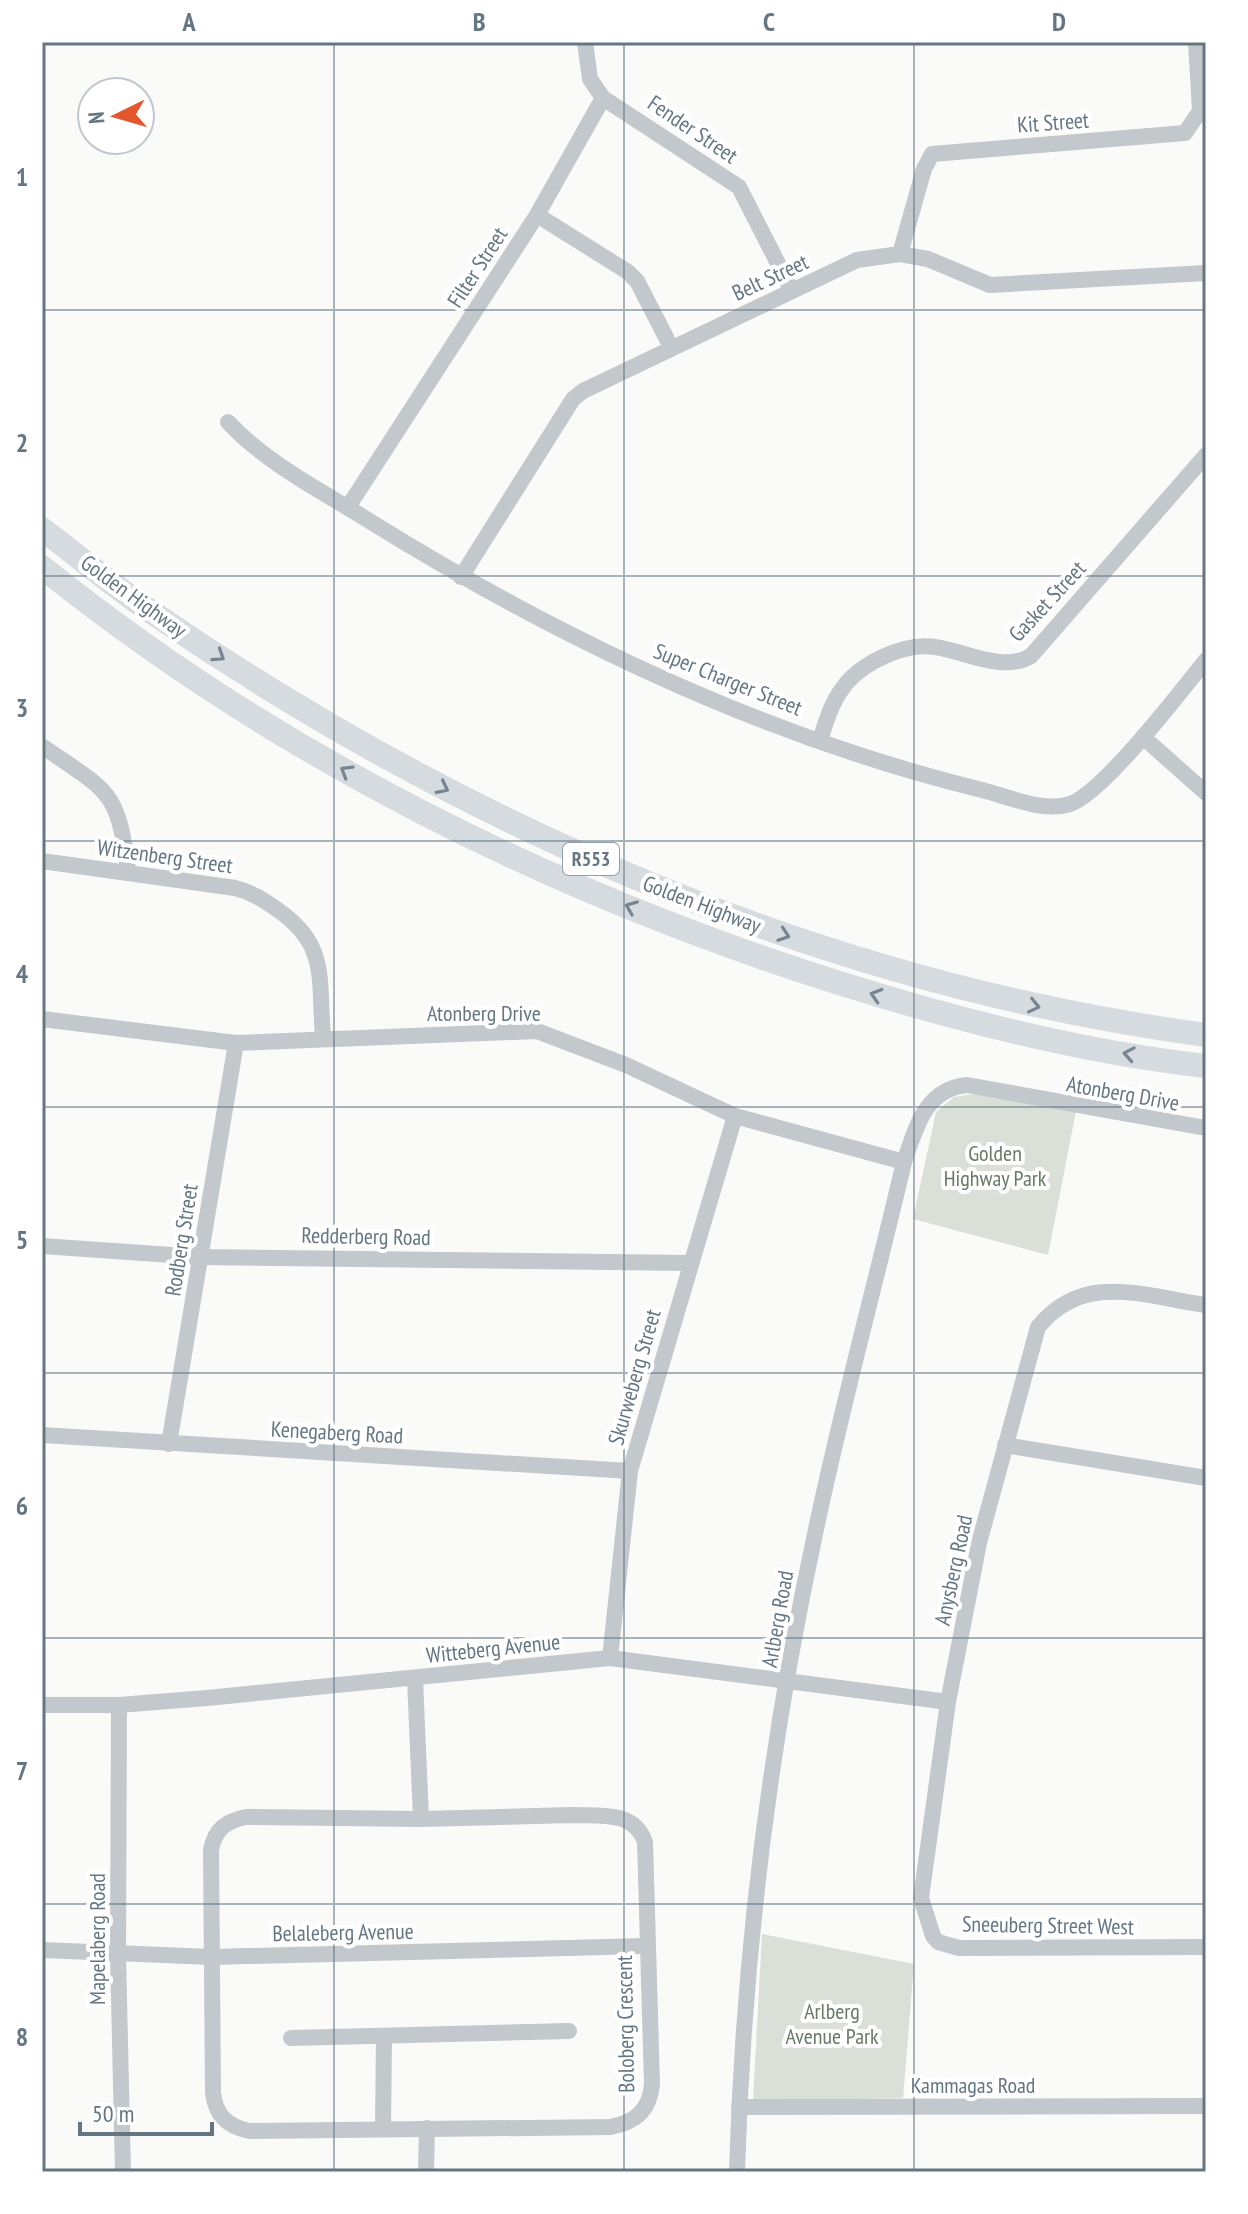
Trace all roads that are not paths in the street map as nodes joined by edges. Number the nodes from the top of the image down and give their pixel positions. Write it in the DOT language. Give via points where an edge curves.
graph roads {
  1 [pos="585,42"];
  2 [pos="1196,42"];
  3 [pos="603,98"];
  4 [pos="537,215"];
  5 [pos="900,254"];
  6 [pos="1206,273"];
  7 [pos="792,291"];
  8 [pos="671,347"];
  9 [pos="228,422"];
  10 [pos="1206,455"];
  11 [pos="348,507"];
  12 [pos="42,529"];
  13 [pos="42,567"];
  14 [pos="461,577"];
  15 [pos="1206,660"];
  16 [pos="1143,737"];
  17 [pos="820,740"];
  18 [pos="42,746"];
  19 [pos="1206,793"];
  20 [pos="42,861"];
  21 [pos="128,871"];
  22 [pos="42,1019"];
  23 [pos="1206,1035"];
  24 [pos="323,1037"];
  25 [pos="236,1043"];
  26 [pos="1206,1066"];
  27 [pos="941,1093"];
  28 [pos="735,1116"];
  29 [pos="1206,1128"];
  30 [pos="904,1162"];
  31 [pos="42,1246"];
  32 [pos="200,1257"];
  33 [pos="690,1263"];
  34 [pos="1206,1305"];
  35 [pos="42,1435"];
  36 [pos="169,1444"];
  37 [pos="1005,1445"];
  38 [pos="630,1471"];
  39 [pos="1206,1478"];
  40 [pos="610,1658"];
  41 [pos="415,1679"];
  42 [pos="789,1679"];
  43 [pos="948,1702"];
  44 [pos="42,1705"];
  45 [pos="119,1705"];
  46 [pos="421,1819"];
  47 [pos="921,1898"];
  48 [pos="646,1946"];
  49 [pos="1206,1947"];
  50 [pos="42,1950"];
  51 [pos="118,1954"];
  52 [pos="211,1957"];
  53 [pos="569,2031"];
  54 [pos="384,2036"];
  55 [pos="291,2038"];
  56 [pos="1206,2106"];
  57 [pos="739,2107"];
  58 [pos="427,2128"];
  59 [pos="383,2129"];
  60 [pos="123,2172"];
  61 [pos="426,2172"];
  62 [pos="737,2172"];
  1 -- 3 [label="street" via="590,79"];
  2 -- 5 [label="street, Kit Street" via="1200,111 1185,133 932,154"];
  3 -- 4 [label="street, Filter Street"];
  3 -- 7 [label="street, Fender Street" via="739,187"];
  4 -- 8 [label="street" via="628,272"];
  4 -- 11 [label="street, Filter Street"];
  5 -- 6 [label="street, Belt Street" via="928,259 990,285"];
  5 -- 7 [label="street, Belt Street" via="857,260"];
  7 -- 8 [label="street, Belt Street"];
  8 -- 14 [label="street, Belt Street" via="573,399"];
  9 -- 11 [label="street, Super Charger Street" via="245,440"];
  10 -- 17 [label="street, Gasket Street" via="1031,656 1012,663 934,647 902,650 844,686"];
  11 -- 14 [label="street, Super Charger Street"];
  12 -- 23 [label="main road, Golden Highway / R553, one-way" via="148,610 250,676 418,774 574,852 718,912 946,984 1054,1011"];
  26 -- 13 [label="main road, Golden Highway / R553, one-way" via="1090,1048 931,1011 790,968 492,848 377,790 160,653"];
  14 -- 17 [label="street, Super Charger Street" via="690,691"];
  15 -- 16 [label="street, Super Charger Street"];
  16 -- 17 [label="street, Super Charger Street" via="1089,792 1072,804 1057,806 941,780"];
  16 -- 19 [label="street"];
  18 -- 21 [label="street" via="114,803"];
  20 -- 21 [label="street, Witzenberg Street"];
  21 -- 24 [label="street, Witzenberg Street" via="244,890 297,923 316,957"];
  22 -- 25 [label="street, Atonberg Drive"];
  24 -- 25 [label="street, Atonberg Drive"];
  24 -- 28 [label="street, Atonberg Drive" via="537,1031"];
  25 -- 32 [label="street, Rodberg Street"];
  27 -- 29 [label="street, Atonberg Drive" via="972,1085"];
  27 -- 30 [label="street, Arlberg Road" via="927,1107"];
  28 -- 30 [label="street, Atonberg Drive"];
  28 -- 33 [label="street, Skurweberg Street"];
  30 -- 42 [label="street, Arlberg Road" via="814,1535"];
  31 -- 32 [label="street, Redderberg Road"];
  32 -- 33 [label="street, Redderberg Road"];
  32 -- 36 [label="street, Rodberg Street"];
  33 -- 38 [label="street, Skurweberg Street"];
  34 -- 37 [label="street, Anysberg Road" via="1098,1291 1066,1300 1038,1327"];
  35 -- 36 [label="street, Kenegaberg Road"];
  36 -- 38 [label="street, Kenegaberg Road"];
  37 -- 39 [label="street"];
  37 -- 43 [label="street, Anysberg Road" via="979,1543"];
  38 -- 40 [label="street, Skurweberg Street"];
  40 -- 41 [label="street, Witteberg Avenue"];
  40 -- 42 [label="street, Witteberg Avenue"];
  41 -- 45 [label="street, Witteberg Avenue"];
  41 -- 46 [label="street"];
  42 -- 43 [label="street, Witteberg Avenue"];
  42 -- 57 [label="street, Arlberg Road" via="758,1874"];
  43 -- 47 [label="street, Anysberg Road"];
  44 -- 45 [label="street, Witteberg Avenue"];
  45 -- 51 [label="street, Mapelaberg Road"];
  46 -- 48 [label="street, Boloberg Crescent" via="572,1815 628,1821 645,1842"];
  46 -- 52 [label="street, Boloberg Crescent" via="246,1817 226,1823 215,1834 211,1850"];
  47 -- 49 [label="street, Sneeuberg Street West" via="933,1936 959,1948"];
  48 -- 52 [label="street, Belaleberg Avenue"];
  48 -- 58 [label="street, Boloberg Crescent" via="652,2084 648,2105 633,2121 610,2127"];
  50 -- 51 [label="street, Belaleberg Avenue"];
  51 -- 52 [label="street, Belaleberg Avenue"];
  51 -- 60 [label="street, Mapelaberg Road"];
  52 -- 59 [label="street, Boloberg Crescent" via="213,2100 226,2122 249,2131"];
  53 -- 54 [label="street"];
  54 -- 55 [label="street"];
  54 -- 59 [label="street"];
  56 -- 57 [label="street, Kammagas Road"];
  57 -- 62 [label="street, Arlberg Road"];
  58 -- 59 [label="street, Boloberg Crescent"];
  58 -- 61 [label="street"];
}
